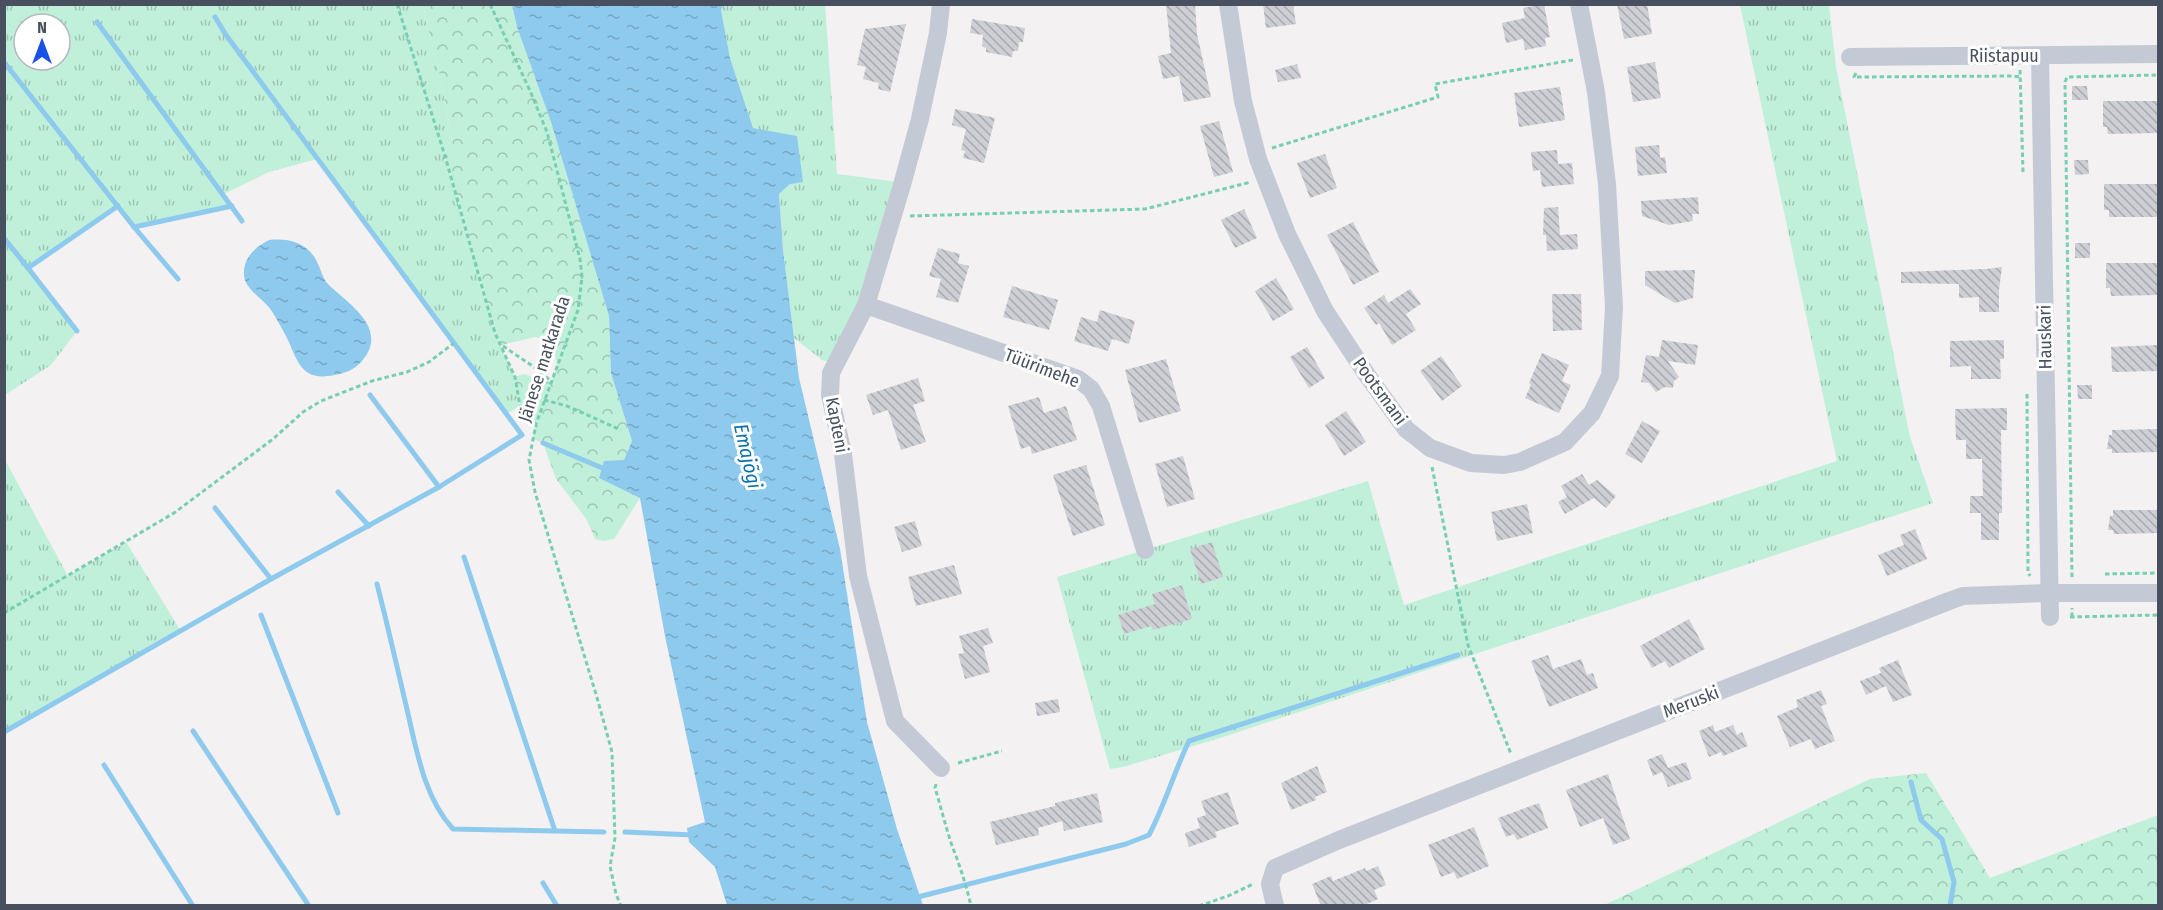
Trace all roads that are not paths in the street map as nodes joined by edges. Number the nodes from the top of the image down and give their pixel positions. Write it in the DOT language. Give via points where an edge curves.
graph roads {
  1 [pos="941,4"];
  2 [pos="1228,4"];
  3 [pos="1579,4"];
  4 [pos="2158,54"];
  5 [pos="2040,56"];
  6 [pos="1850,57"];
  7 [pos="866,305"];
  8 [pos="1144,550"];
  9 [pos="2049,593"];
  10 [pos="2158,593"];
  11 [pos="2050,618"];
  12 [pos="941,768"];
  13 [pos="1275,906"];
  1 -- 7 [label="street, Kapteni" via="920,119"];
  2 -- 3 [label="street, Pootsmani" via="1243,101 1256,152 1287,234 1325,311 1406,429 1430,448 1471,463 1504,465 1565,442 1592,413 1610,376 1612,255 1596,92"];
  4 -- 5 [label="street, Riistapuu"];
  5 -- 6 [label="street, Riistapuu"];
  5 -- 9 [label="street, Hauskari"];
  7 -- 8 [label="street, Tüürimehe" via="1078,379 1091,389 1101,406"];
  7 -- 12 [label="street, Kapteni" via="831,373 830,396 843,454 858,576 895,721"];
  9 -- 10 [label="street, Meruski"];
  9 -- 11 [label="street, Hauskari"];
  9 -- 13 [label="street, Meruski" via="1963,596 1286,863 1275,868 1272,876"];
}
